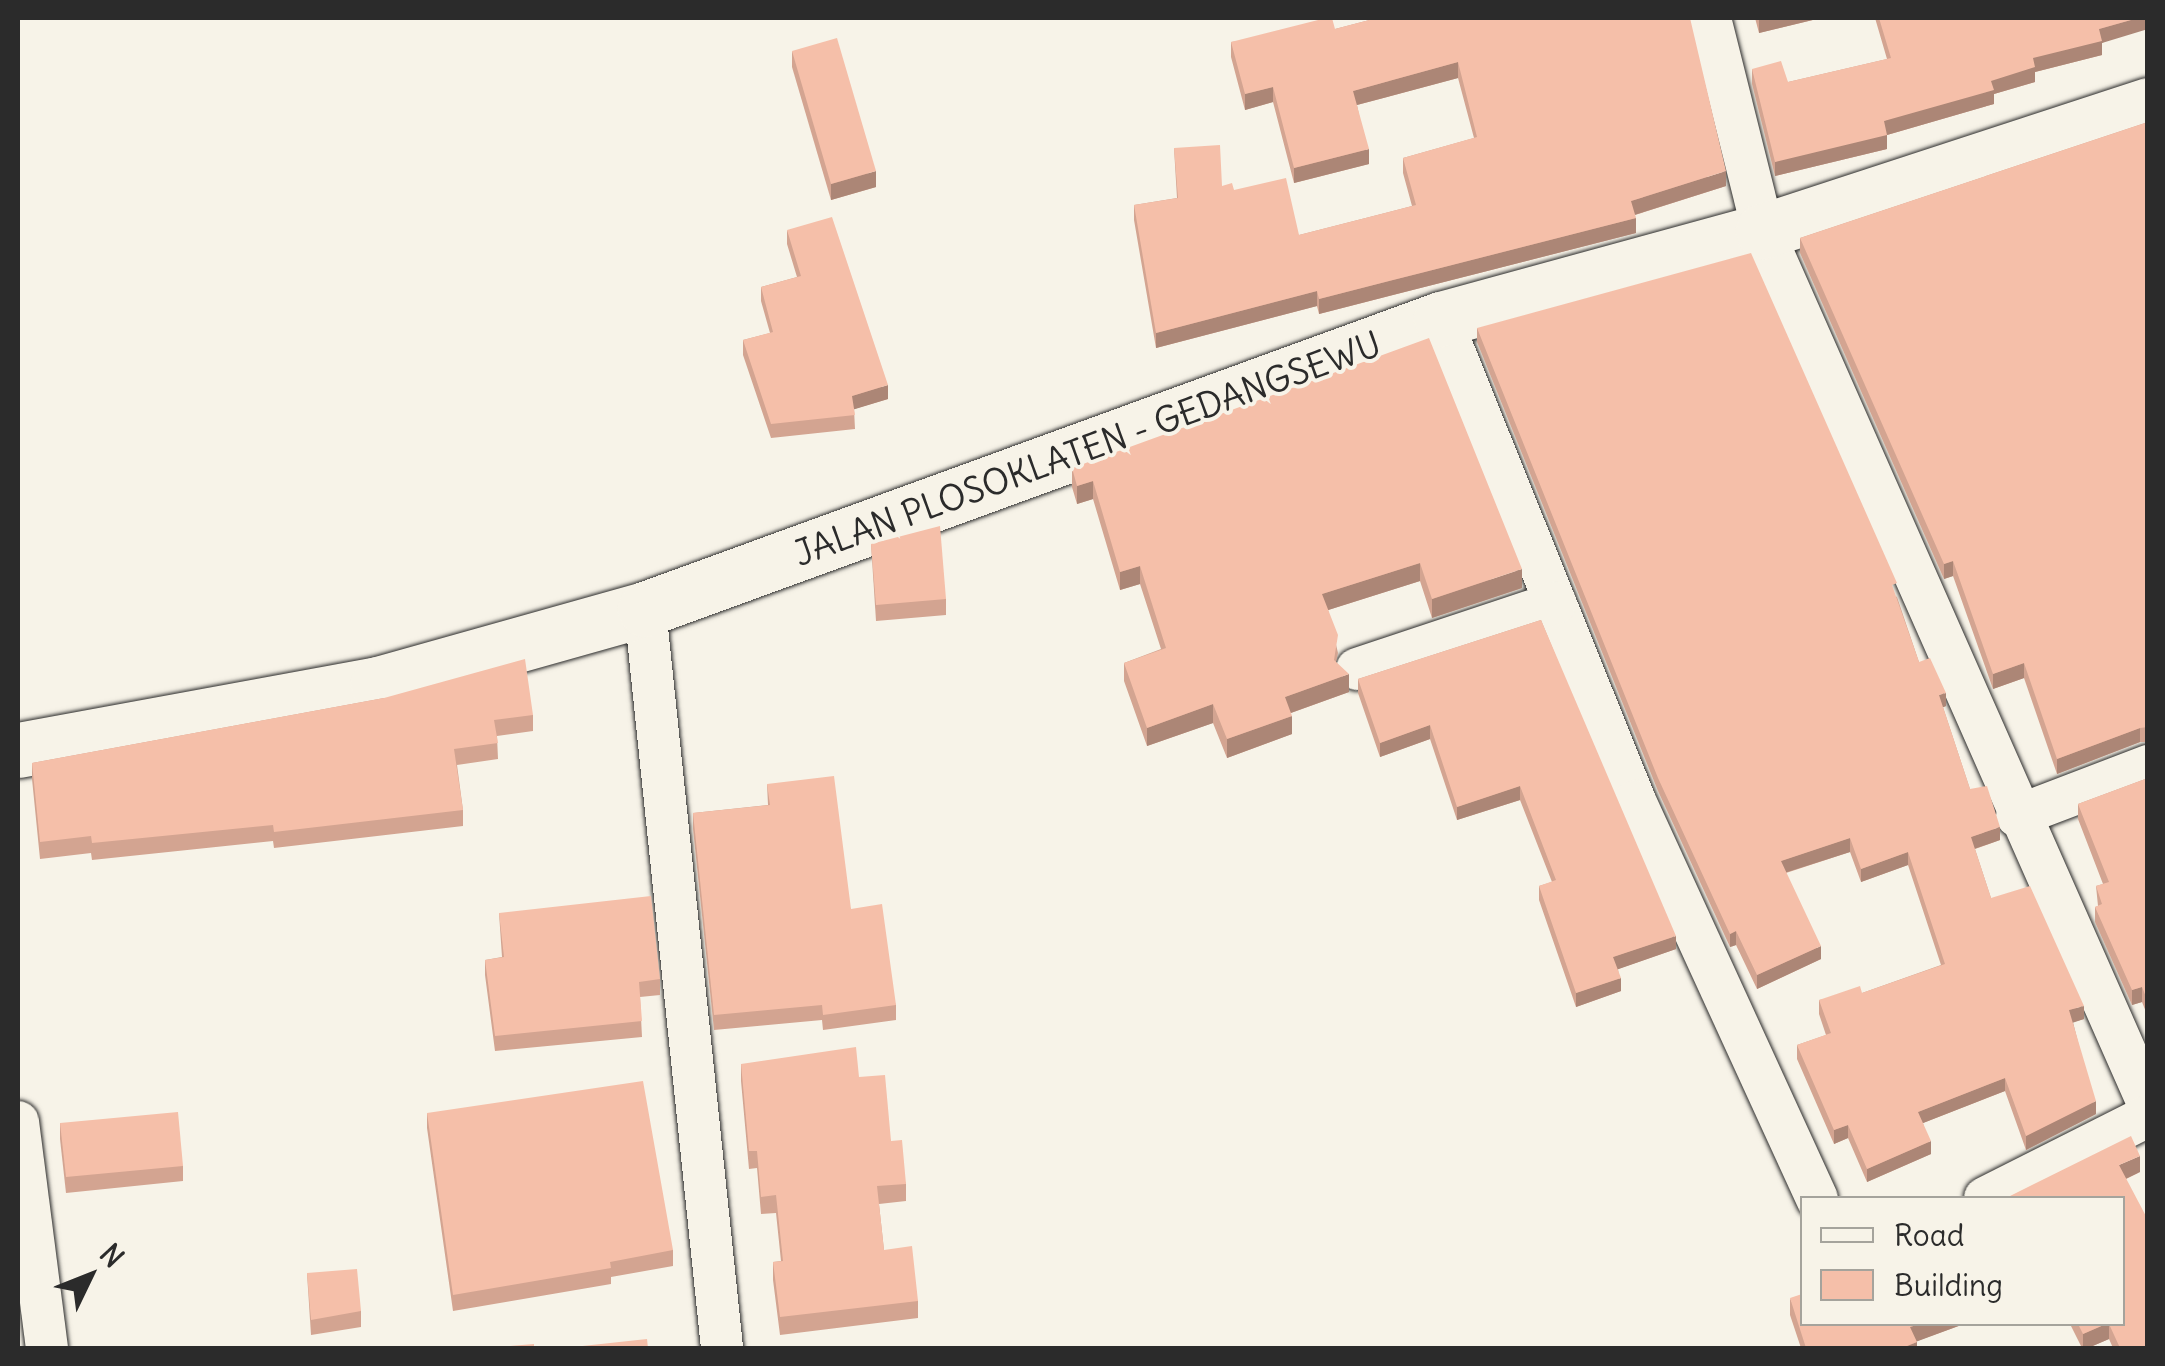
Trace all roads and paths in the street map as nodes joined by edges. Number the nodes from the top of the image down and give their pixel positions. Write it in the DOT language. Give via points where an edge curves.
graph roads {
  1 [pos="1710,18"];
  2 [pos="2145,114"];
  3 [pos="1762,231"];
  4 [pos="1441,320"];
  5 [pos="1555,603"];
  6 [pos="644,609"];
  7 [pos="1357,669"];
  8 [pos="18,750"];
  9 [pos="2148,766"];
  10 [pos="2017,816"];
  11 [pos="2148,1103"];
  12 [pos="2148,1116"];
  13 [pos="18,1122"];
  14 [pos="1816,1196"];
  15 [pos="1989,1196"];
  16 [pos="47,1348"];
  17 [pos="722,1348"];
  1 -- 3 [label="street"];
  2 -- 3 [label="main road, JALAN PLOSOKLATEN - GEDANGSEWU"];
  3 -- 4 [label="main road, JALAN PLOSOKLATEN - GEDANGSEWU"];
  3 -- 10 [label="street"];
  4 -- 5 [label="street"];
  4 -- 6 [label="main road, JALAN PLOSOKLATEN - GEDANGSEWU"];
  5 -- 7 [label="street"];
  5 -- 14 [label="street" via="1635,801"];
  6 -- 8 [label="main road, JALAN PLOSOKLATEN - GEDANGSEWU" via="378,684"];
  6 -- 17 [label="street"];
  9 -- 10 [label="street"];
  10 -- 11 [label="street"];
  12 -- 15 [label="street"];
  13 -- 16 [label="street"];
}
